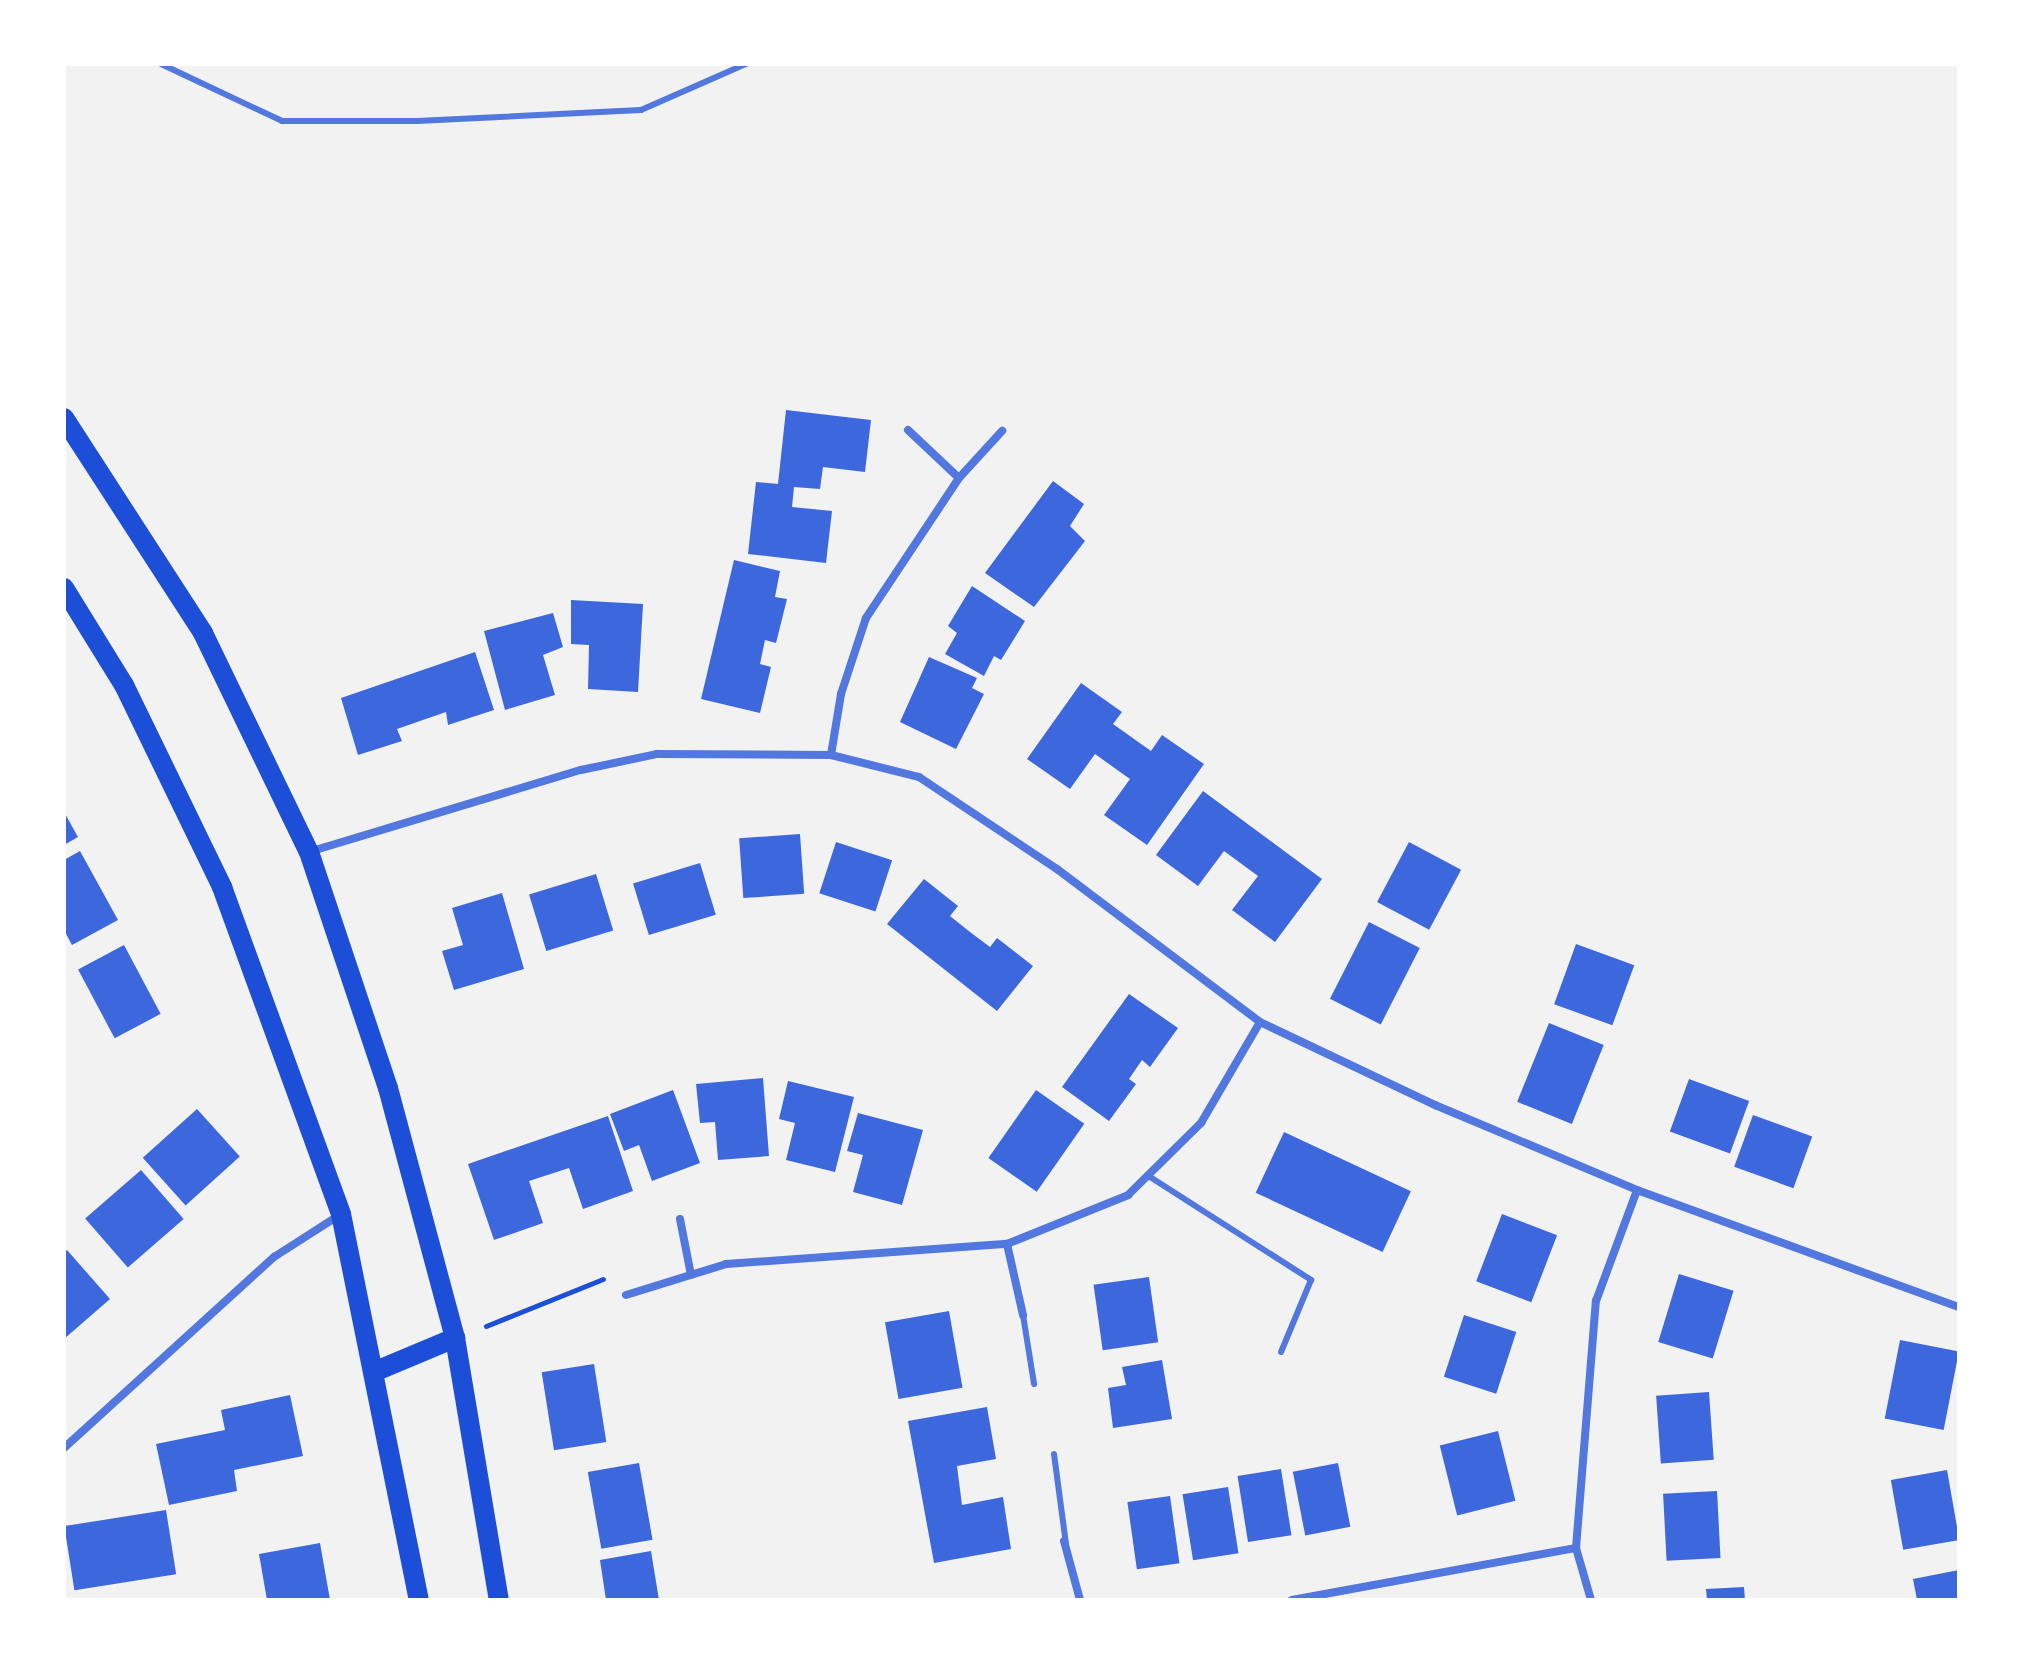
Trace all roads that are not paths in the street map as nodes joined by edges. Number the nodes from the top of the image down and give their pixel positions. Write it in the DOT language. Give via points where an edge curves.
graph roads {
  1 [pos="161,64"];
  2 [pos="746,64"];
  3 [pos="64,418"];
  4 [pos="908,430"];
  5 [pos="1002,431"];
  6 [pos="959,478"];
  7 [pos="64,588"];
  8 [pos="831,755"];
  9 [pos="309,852"];
  10 [pos="1260,1022"];
  11 [pos="1147,1175"];
  12 [pos="1637,1190"];
  13 [pos="341,1214"];
  14 [pos="680,1219"];
  15 [pos="1007,1244"];
  16 [pos="691,1275"];
  17 [pos="626,1295"];
  18 [pos="1959,1307"];
  19 [pos="1023,1315"];
  20 [pos="455,1338"];
  21 [pos="1281,1352"];
  22 [pos="376,1371"];
  23 [pos="1034,1384"];
  24 [pos="64,1448"];
  25 [pos="1054,1454"];
  26 [pos="1065,1545"];
  27 [pos="1576,1548"];
  28 [pos="419,1600"];
  29 [pos="499,1600"];
  30 [pos="1080,1600"];
  31 [pos="1292,1600"];
  32 [pos="1591,1600"];
  1 -- 2 [label="lane" via="282,121 641,110"];
  3 -- 9 [label="main road" via="203,633"];
  4 -- 6 [label="street"];
  5 -- 6 [label="street"];
  6 -- 8 [label="street" via="866,618 841,694"];
  7 -- 13 [label="main road" via="124,685 222,887"];
  8 -- 9 [label="street" via="657,754 581,770"];
  8 -- 10 [label="street" via="919,777 1057,869"];
  9 -- 20 [label="main road" via="388,1088"];
  10 -- 11 [label="street" via="1201,1123"];
  10 -- 12 [label="street" via="1435,1105"];
  11 -- 15 [label="street" via="1128,1195"];
  11 -- 21 [label="lane" via="1311,1280"];
  12 -- 18 [label="street"];
  12 -- 27 [label="street" via="1596,1301"];
  13 -- 22 [label="main road"];
  13 -- 24 [label="street" via="274,1257"];
  14 -- 16 [label="street"];
  15 -- 16 [label="street" via="726,1264"];
  15 -- 19 [label="street"];
  16 -- 17 [label="street"];
  19 -- 23 [label="lane"];
  20 -- 22 [label="main road"];
  20 -- 29 [label="main road"];
  22 -- 28 [label="main road"];
  25 -- 26 [label="lane"];
  26 -- 30 [label="street"];
  27 -- 31 [label="street"];
  27 -- 32 [label="street"];
}
